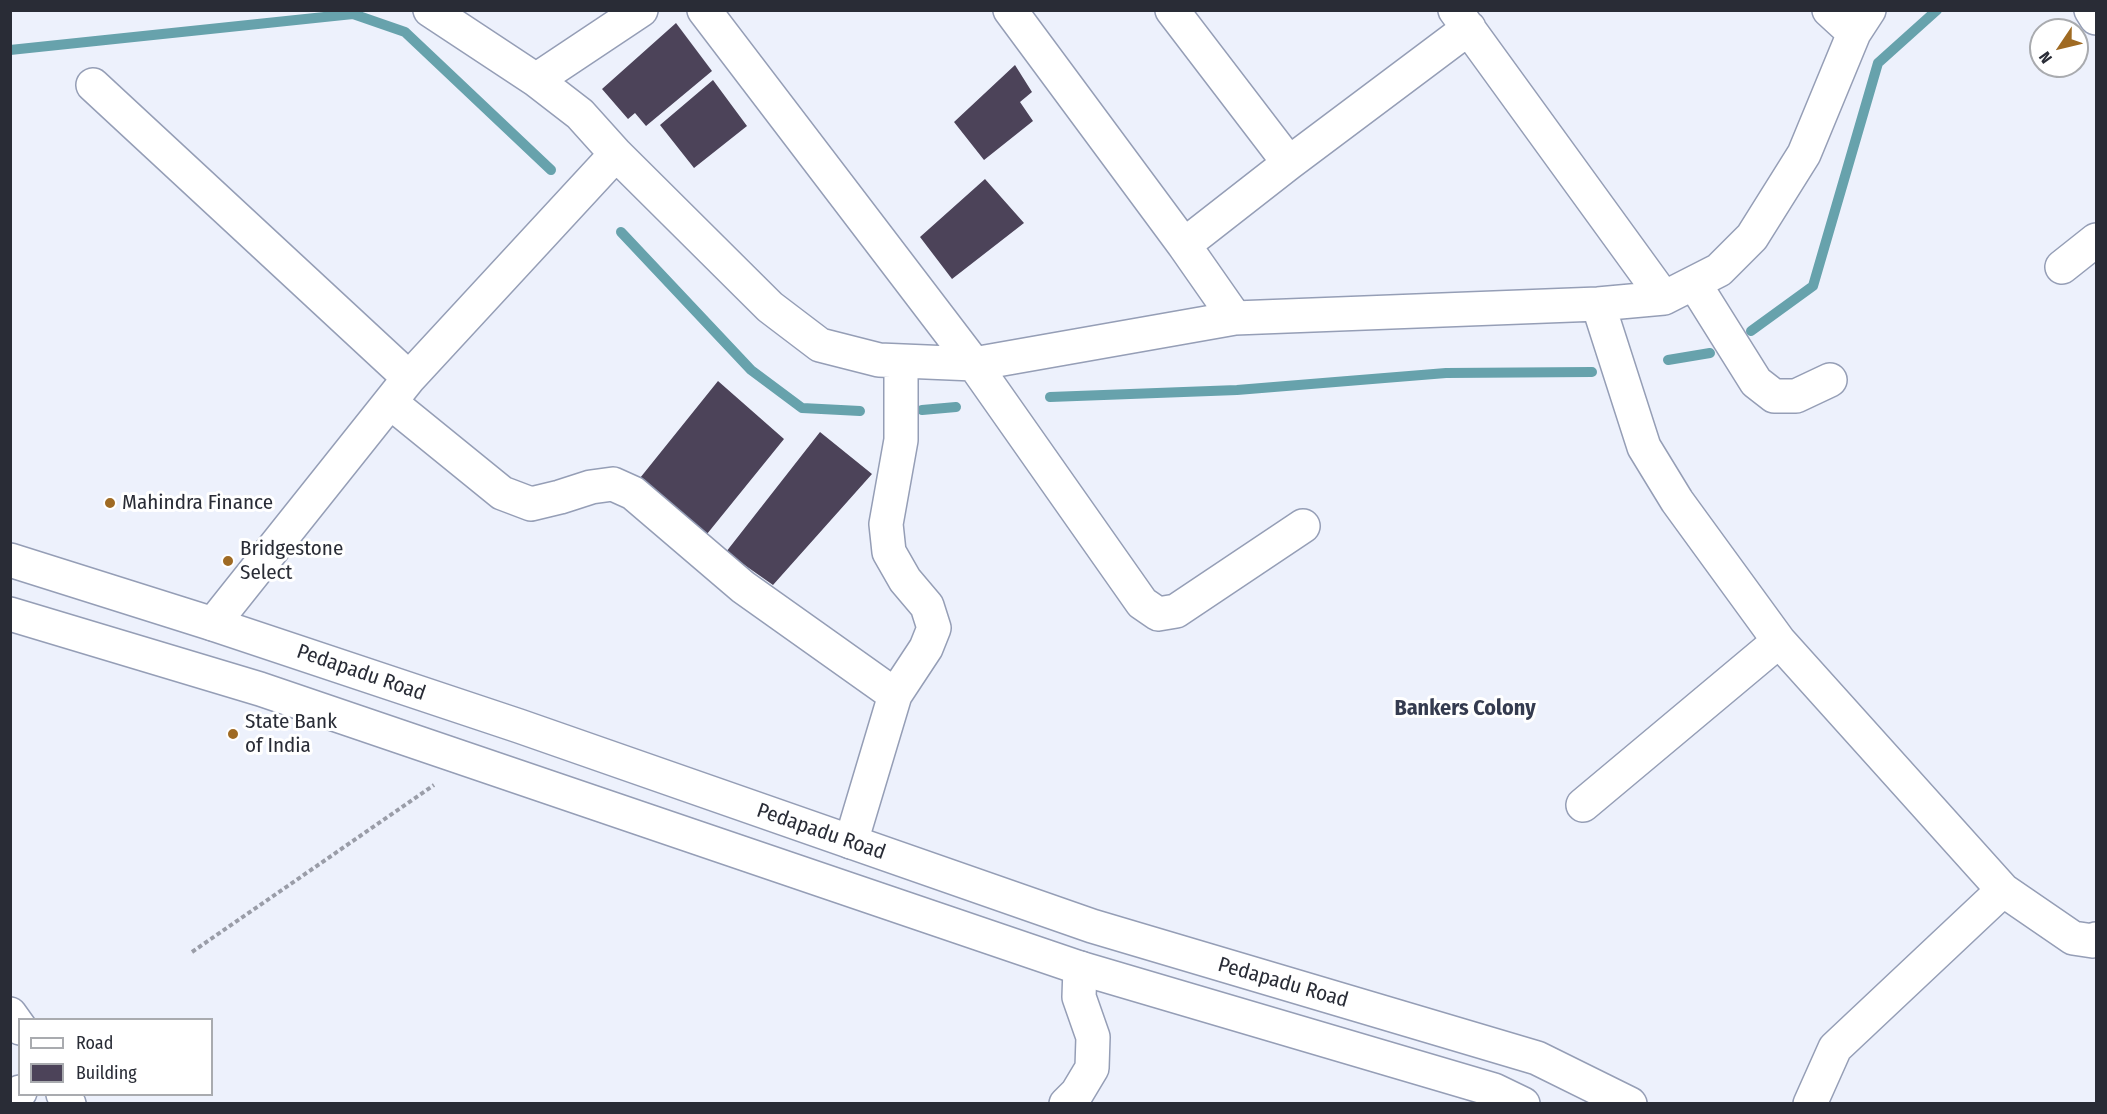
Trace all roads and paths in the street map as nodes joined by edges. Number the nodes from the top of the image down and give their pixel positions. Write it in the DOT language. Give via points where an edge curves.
graph roads {
  1 [pos="430,10"];
  2 [pos="641,10"];
  3 [pos="704,10"];
  4 [pos="1010,10"];
  5 [pos="1172,10"];
  6 [pos="1828,10"];
  7 [pos="2091,10"];
  8 [pos="2097,18"];
  9 [pos="1462,19"];
  10 [pos="1862,22"];
  11 [pos="536,80"];
  12 [pos="93,85"];
  13 [pos="616,154"];
  14 [pos="1289,163"];
  15 [pos="2097,240"];
  16 [pos="1184,245"];
  17 [pos="2062,267"];
  18 [pos="1694,283"];
  19 [pos="1664,298"];
  20 [pos="1598,304"];
  21 [pos="1235,318"];
  22 [pos="902,361"];
  23 [pos="974,364"];
  24 [pos="1830,380"];
  25 [pos="399,390"];
  26 [pos="1303,526"];
  27 [pos="10,560"];
  28 [pos="10,614"];
  29 [pos="213,624"];
  30 [pos="1779,641"];
  31 [pos="895,695"];
  32 [pos="442,779"];
  33 [pos="1583,805"];
  34 [pos="851,842"];
  35 [pos="2002,890"];
  36 [pos="2097,939"];
  37 [pos="192,952"];
  38 [pos="1080,968"];
  39 [pos="1485,1097"];
  40 [pos="1066,1104"];
  41 [pos="1524,1104"];
  42 [pos="1630,1104"];
  43 [pos="1810,1104"];
  1 -- 11 [label="street"];
  2 -- 11 [label="street"];
  3 -- 23 [label="street"];
  4 -- 16 [label="street"];
  5 -- 14 [label="street"];
  6 -- 10 [label="street"];
  7 -- 8 [label="street"];
  9 -- 14 [label="street"];
  9 -- 19 [label="street"];
  10 -- 18 [label="street" via="1804,154 1752,237 1719,270"];
  11 -- 13 [label="street" via="580,114"];
  12 -- 25 [label="street"];
  13 -- 22 [label="street" via="770,307 820,345 879,360"];
  13 -- 25 [label="street"];
  14 -- 16 [label="street"];
  15 -- 17 [label="street"];
  16 -- 21 [label="street"];
  18 -- 19 [label="street"];
  18 -- 24 [label="street" via="1756,382 1773,396 1796,396"];
  19 -- 20 [label="street"];
  20 -- 21 [label="street"];
  20 -- 30 [label="street" via="1644,447 1677,501"];
  21 -- 23 [label="street"];
  22 -- 23 [label="street"];
  22 -- 31 [label="street" via="900,440 886,524 889,552 905,580 927,606 934,628 926,648"];
  23 -- 26 [label="street" via="1142,603 1158,614 1176,611"];
  25 -- 29 [label="street"];
  25 -- 31 [label="street" via="502,493 531,504 613,484 633,494 743,587"];
  27 -- 29 [label="street, Pedapadu Road"];
  28 -- 38 [label="street, Pedapadu Road" via="260,689"];
  29 -- 34 [label="street, Pedapadu Road"];
  30 -- 33 [label="street"];
  30 -- 35 [label="street"];
  31 -- 34 [label="street"];
  32 -- 37 [label="path"];
  34 -- 42 [label="street, Pedapadu Road" via="1092,926 1536,1058"];
  35 -- 36 [label="street" via="2073,938"];
  35 -- 43 [label="street" via="1834,1048"];
  38 -- 39 [label="street, Pedapadu Road"];
  38 -- 40 [label="street" via="1079,997 1093,1037 1092,1068"];
  39 -- 41 [label="street, Pedapadu Road"];
}
